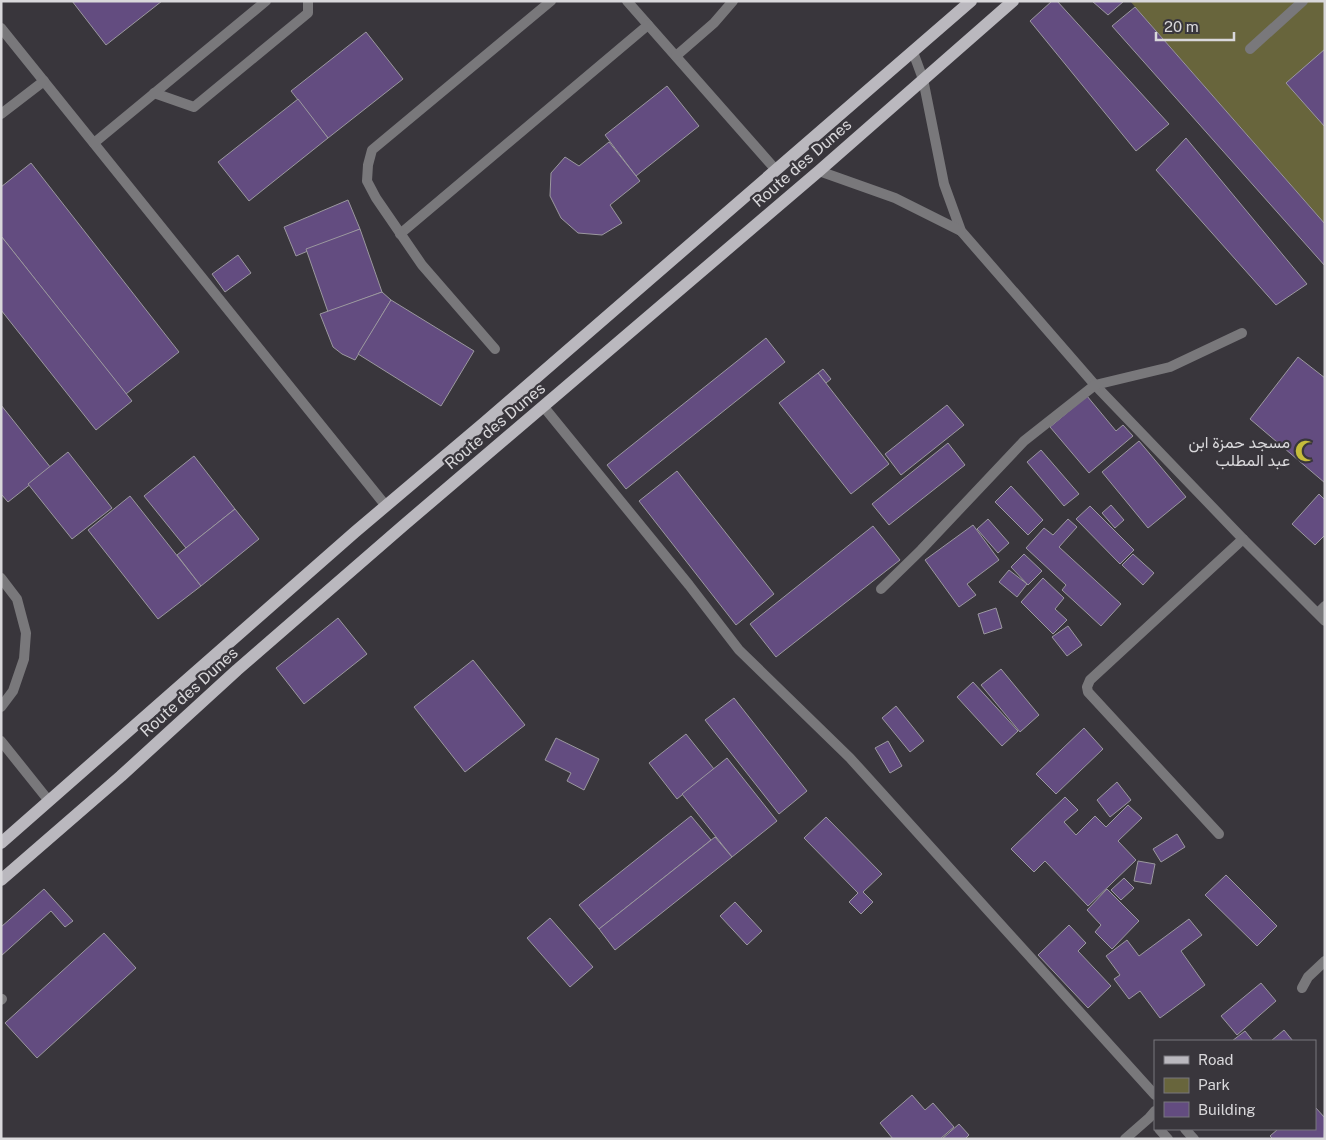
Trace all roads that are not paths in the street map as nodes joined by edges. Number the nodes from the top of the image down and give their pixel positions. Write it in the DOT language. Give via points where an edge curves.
graph roads {
  1 [pos="266,1"];
  2 [pos="308,1"];
  3 [pos="550,1"];
  4 [pos="627,1"];
  5 [pos="733,1"];
  6 [pos="971,1"];
  7 [pos="1013,1"];
  8 [pos="1304,1"];
  9 [pos="648,25"];
  10 [pos="1,28"];
  11 [pos="1250,49"];
  12 [pos="913,52"];
  13 [pos="676,56"];
  14 [pos="922,79"];
  15 [pos="44,81"];
  16 [pos="154,93"];
  17 [pos="1,114"];
  18 [pos="94,143"];
  19 [pos="776,170"];
  20 [pos="819,171"];
  21 [pos="961,231"];
  22 [pos="400,234"];
  23 [pos="1242,334"];
  24 [pos="495,349"];
  25 [pos="1096,385"];
  26 [pos="542,406"];
  27 [pos="386,506"];
  28 [pos="1243,540"];
  29 [pos="1,578"];
  30 [pos="881,589"];
  31 [pos="1322,613"];
  32 [pos="1,707"];
  33 [pos="1,742"];
  34 [pos="49,801"];
  35 [pos="1219,834"];
  36 [pos="1,843"];
  37 [pos="1,880"];
  38 [pos="1325,961"];
  39 [pos="1302,988"];
  40 [pos="1154,1094"];
  41 [pos="1153,1117"];
  42 [pos="1125,1139"];
  1 -- 16 [label="street"];
  2 -- 16 [label="street" via="308,14 194,107"];
  3 -- 22 [label="street" via="372,150 367,182"];
  4 -- 9 [label="street"];
  5 -- 13 [label="street" via="714,23"];
  6 -- 12 [label="main road, Route des Dunes"];
  7 -- 14 [label="main road, Route des Dunes"];
  8 -- 11 [label="street"];
  9 -- 13 [label="street"];
  9 -- 22 [label="street"];
  10 -- 15 [label="street"];
  12 -- 14 [label="street"];
  12 -- 19 [label="main road, Route des Dunes"];
  13 -- 19 [label="street"];
  14 -- 20 [label="main road, Route des Dunes"];
  14 -- 21 [label="street" via="944,184"];
  15 -- 17 [label="street"];
  15 -- 18 [label="street"];
  16 -- 18 [label="street"];
  18 -- 27 [label="street"];
  19 -- 27 [label="main road, Route des Dunes"];
  20 -- 21 [label="street" via="895,198"];
  20 -- 26 [label="main road, Route des Dunes"];
  21 -- 25 [label="street"];
  22 -- 24 [label="street" via="422,266"];
  23 -- 25 [label="street" via="1170,367"];
  25 -- 28 [label="street"];
  25 -- 30 [label="street" via="1024,441"];
  26 -- 37 [label="main road, Route des Dunes"];
  26 -- 40 [label="street" via="739,650 850,758"];
  27 -- 34 [label="main road, Route des Dunes"];
  28 -- 31 [label="street"];
  28 -- 35 [label="street" via="1087,686 1088,692"];
  29 -- 32 [label="street" via="17,599 26,633 24,659 13,692"];
  33 -- 34 [label="street"];
  34 -- 36 [label="main road, Route des Dunes"];
  38 -- 39 [label="street" via="1308,977"];
  41 -- 42 [label="street"];
}
